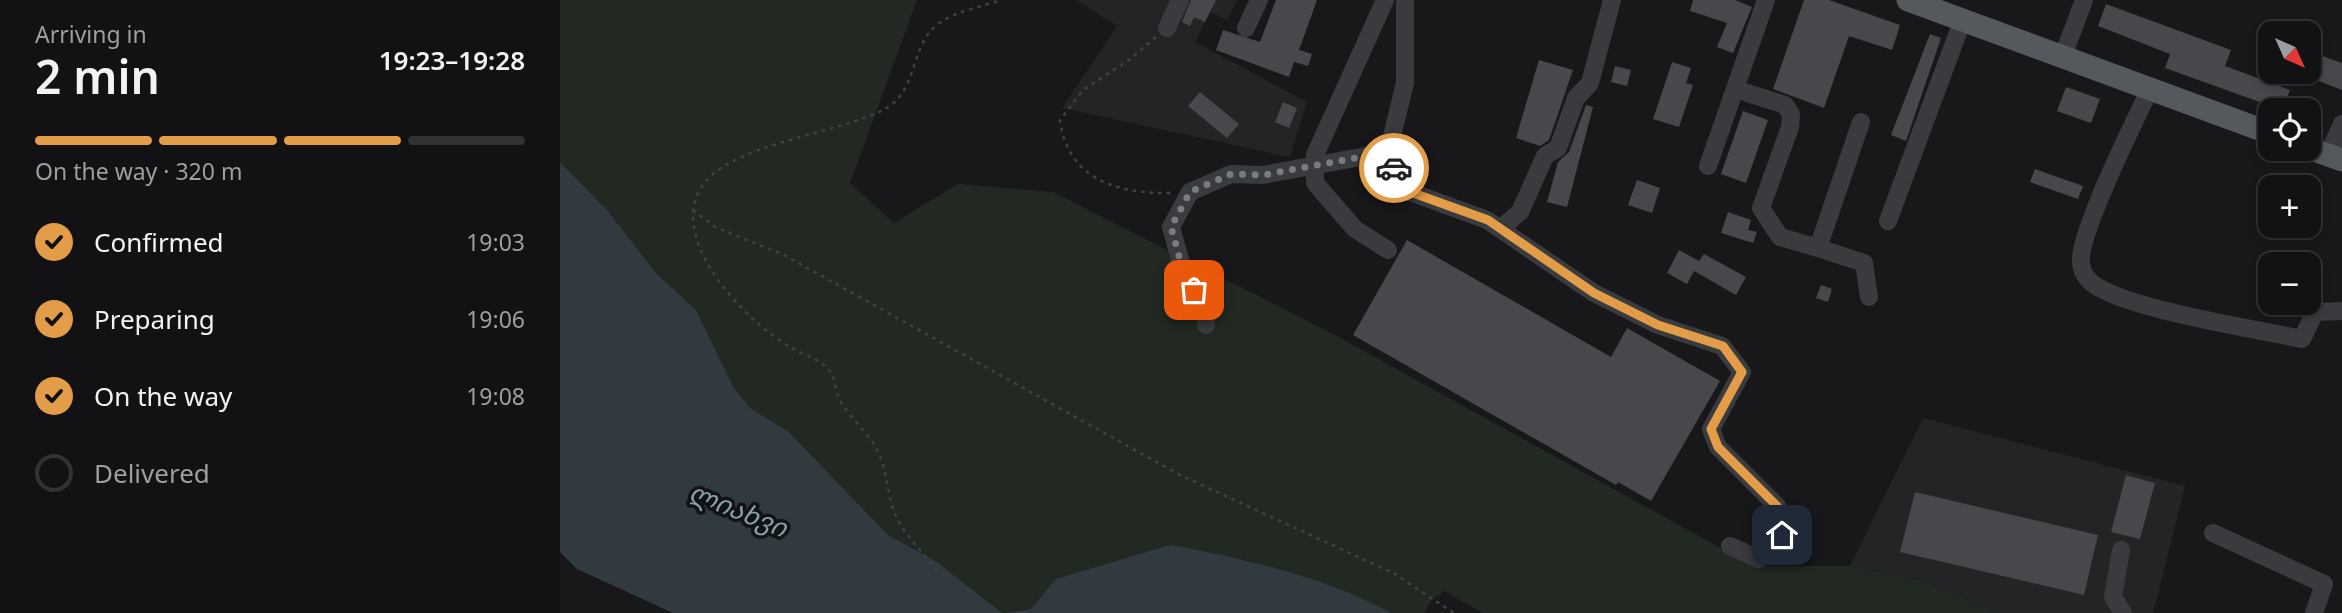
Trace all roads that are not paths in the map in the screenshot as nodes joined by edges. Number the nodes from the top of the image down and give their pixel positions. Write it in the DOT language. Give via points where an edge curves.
graph roads {
  1 [pos="1180,0"];
  2 [pos="1259,0"];
  3 [pos="1385,0"];
  4 [pos="1405,0"];
  5 [pos="1612,0"];
  6 [pos="1766,0"];
  7 [pos="1908,0"];
  8 [pos="2084,0"];
  9 [pos="1963,19"];
  10 [pos="1167,28"];
  11 [pos="1245,28"];
  12 [pos="2063,56"];
  13 [pos="1735,89"];
  14 [pos="2150,89"];
  15 [pos="1861,122"];
  16 [pos="2342,124"];
  17 [pos="2258,129"];
  18 [pos="1388,152"];
  19 [pos="2326,154"];
  20 [pos="1315,166"];
  21 [pos="1708,166"];
  22 [pos="1888,221"];
  23 [pos="1500,229"];
  24 [pos="1818,248"];
  25 [pos="1388,250"];
  26 [pos="1869,297"];
  27 [pos="2342,311"];
  28 [pos="1206,325"];
  29 [pos="2213,533"];
  30 [pos="1730,545"];
  31 [pos="2121,550"];
  32 [pos="2123,613"];
  33 [pos="2314,613"];
  1 -- 10 [label="lane"];
  2 -- 11 [label="lane"];
  3 -- 20 [label="lane" via="1315,155"];
  4 -- 18 [label="lane" via="1405,83"];
  5 -- 23 [label="lane" via="1590,83 1576,98 1558,148 1545,156 1520,212"];
  6 -- 13 [label="lane"];
  7 -- 9 [label="main road"];
  8 -- 12 [label="lane"];
  9 -- 12 [label="main road"];
  9 -- 22 [label="lane"];
  12 -- 14 [label="main road"];
  13 -- 21 [label="lane"];
  13 -- 24 [label="lane" via="1785,105 1791,114 1761,208 1780,237"];
  14 -- 17 [label="main road"];
  14 -- 27 [label="lane" via="2097,208 2080,258 2083,274 2094,285 2138,303 2302,339 2315,312"];
  15 -- 24 [label="lane"];
  16 -- 19 [label="lane"];
  18 -- 20 [label="lane"];
  18 -- 23 [label="lane" via="1402,189 1488,220"];
  20 -- 25 [label="lane" via="1315,183 1355,229"];
  20 -- 28 [label="lane" via="1263,175 1231,174 1190,192 1171,227 1184,274 1205,306"];
  23 -- 30 [label="lane" via="1594,293 1658,325 1723,346 1742,372 1711,429 1718,447 1777,506 1782,535 1759,559"];
  24 -- 26 [label="lane" via="1864,263"];
  29 -- 33 [label="lane" via="2324,584"];
  31 -- 32 [label="lane" via="2113,597"];
}
